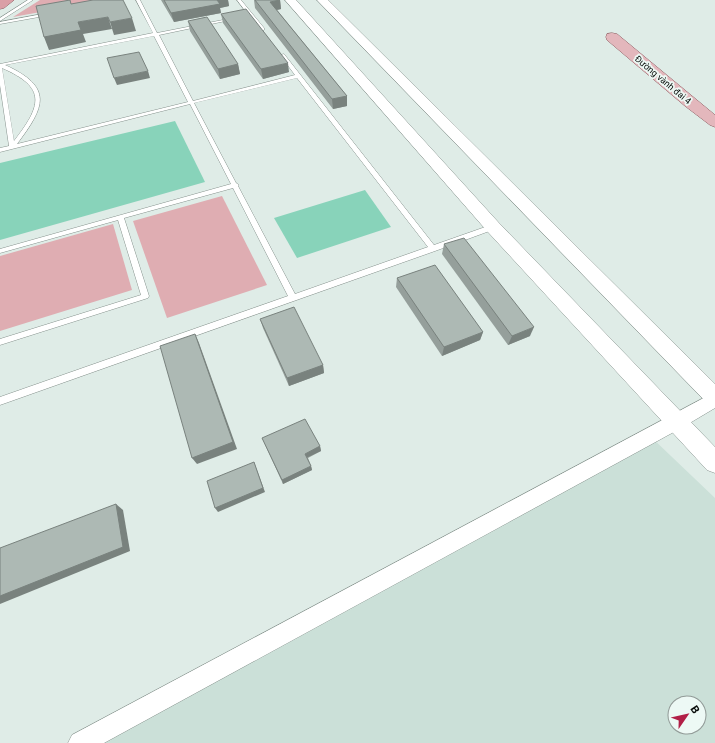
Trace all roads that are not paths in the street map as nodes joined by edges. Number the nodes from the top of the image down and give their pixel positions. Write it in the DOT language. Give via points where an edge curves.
graph roads {
  1 [pos="8,0"];
  2 [pos="31,0"];
  3 [pos="138,0"];
  4 [pos="239,0"];
  5 [pos="322,0"];
  6 [pos="294,1"];
  7 [pos="0,5"];
  8 [pos="53,13"];
  9 [pos="251,15"];
  10 [pos="244,16"];
  11 [pos="236,18"];
  12 [pos="0,20"];
  13 [pos="0,23"];
  14 [pos="265,33"];
  15 [pos="157,34"];
  16 [pos="612,37"];
  17 [pos="279,52"];
  18 [pos="0,65"];
  19 [pos="0,68"];
  20 [pos="298,76"];
  21 [pos="192,103"];
  22 [pos="715,122"];
  23 [pos="12,147"];
  24 [pos="0,150"];
  25 [pos="236,185"];
  26 [pos="120,218"];
  27 [pos="493,227"];
  28 [pos="433,249"];
  29 [pos="0,251"];
  30 [pos="293,298"];
  31 [pos="0,342"];
  32 [pos="715,399"];
  33 [pos="0,401"];
  34 [pos="677,422"];
  35 [pos="715,463"];
  36 [pos="80,743"];
  1 -- 7 [label="highway"];
  2 -- 12 [label="lane"];
  3 -- 15 [label="lane"];
  4 -- 9 [label="lane"];
  5 -- 32 [label="street"];
  6 -- 27 [label="street"];
  8 -- 13 [label="lane"];
  9 -- 10 [label="lane"];
  9 -- 14 [label="lane"];
  11 -- 15 [label="lane"];
  15 -- 18 [label="lane"];
  15 -- 21 [label="lane"];
  16 -- 22 [label="main road, Đường vành đai 4"];
  17 -- 20 [label="lane"];
  18 -- 23 [label="lane" via="23,75 38,94 39,102 35,112"];
  19 -- 23 [label="lane"];
  20 -- 21 [label="lane"];
  20 -- 28 [label="lane"];
  21 -- 23 [label="lane"];
  21 -- 25 [label="lane"];
  23 -- 24 [label="lane"];
  25 -- 26 [label="lane"];
  25 -- 30 [label="lane"];
  26 -- 29 [label="lane"];
  26 -- 31 [label="lane" via="145,296"];
  27 -- 28 [label="lane"];
  27 -- 34 [label="street"];
  28 -- 30 [label="lane"];
  30 -- 33 [label="lane"];
  32 -- 34 [label="street"];
  34 -- 35 [label="street"];
  34 -- 36 [label="street"];
}
